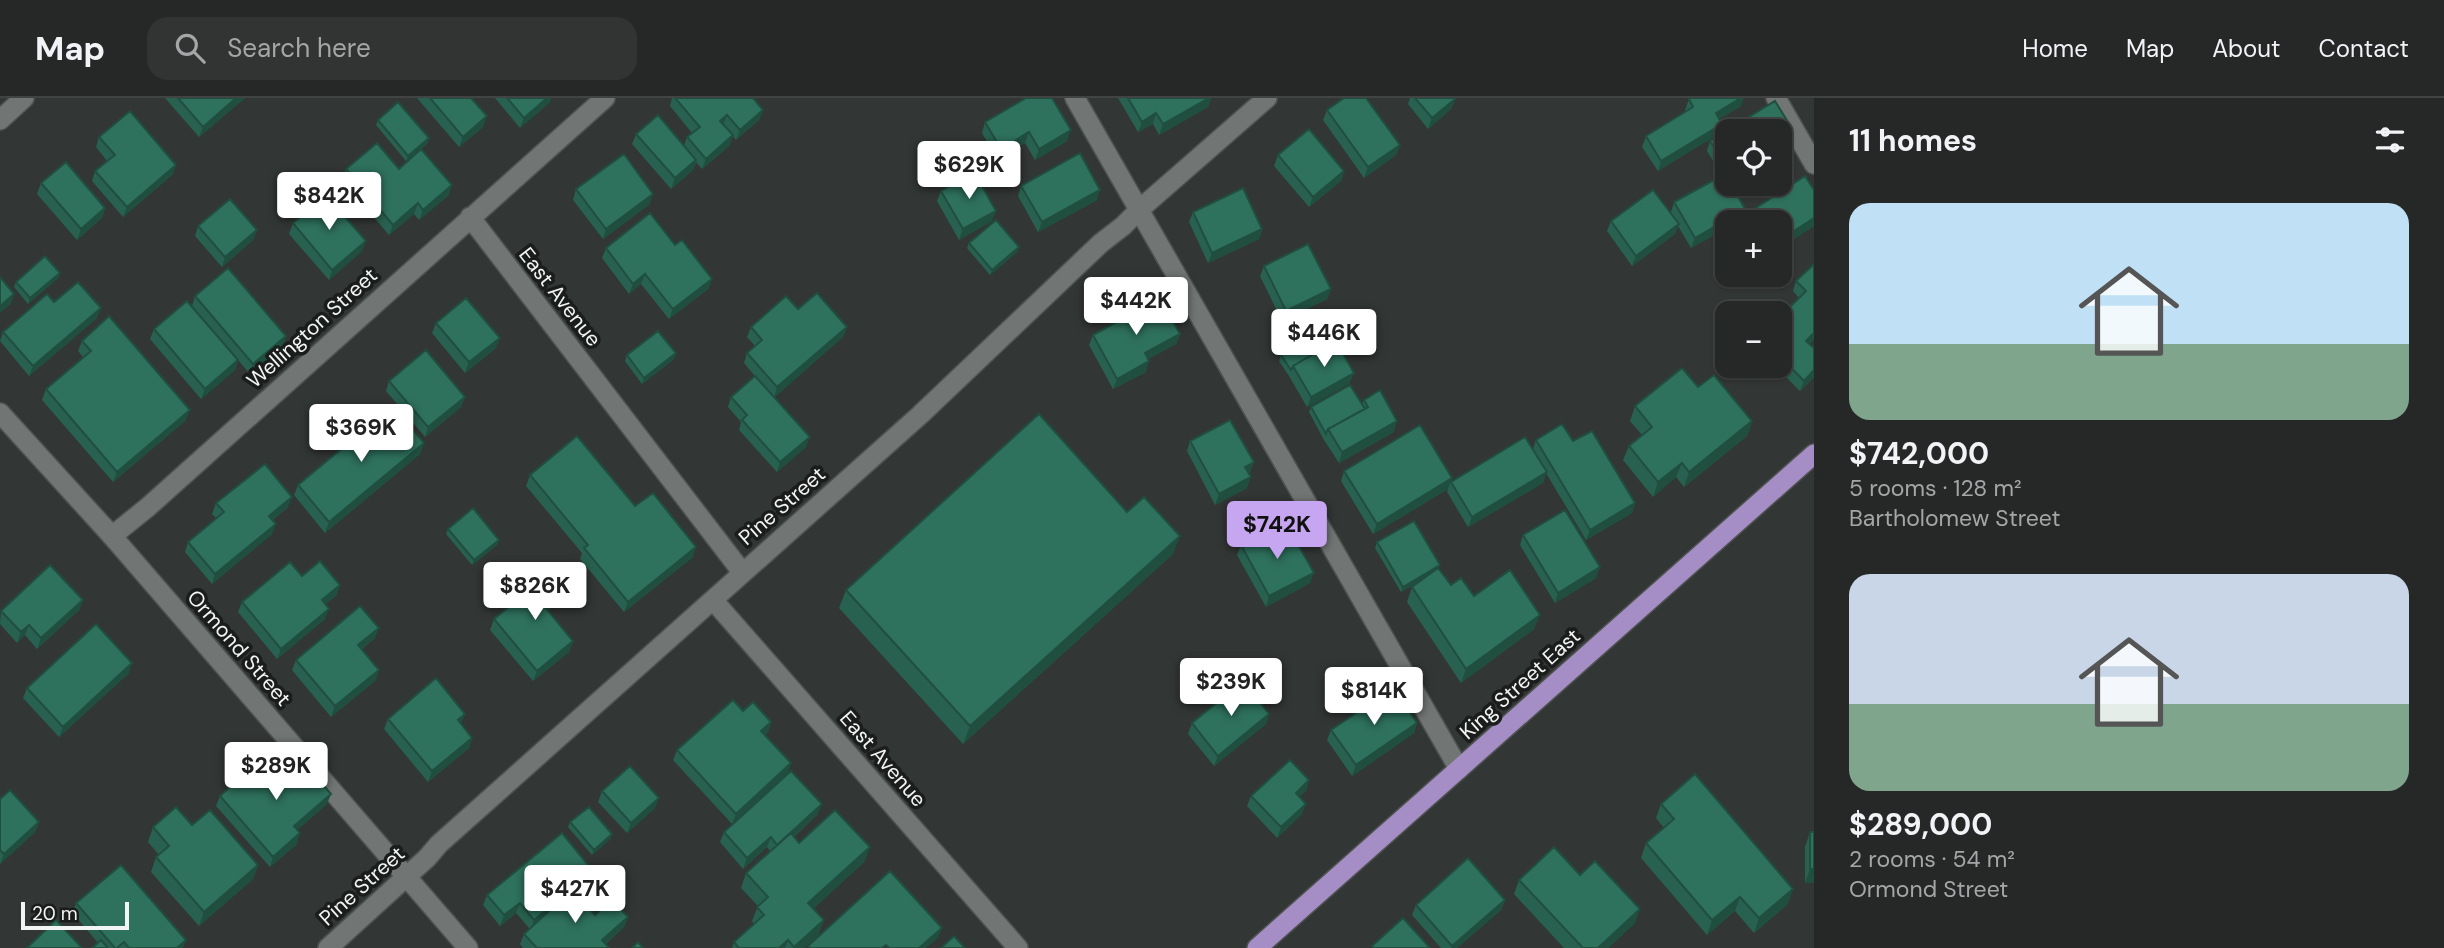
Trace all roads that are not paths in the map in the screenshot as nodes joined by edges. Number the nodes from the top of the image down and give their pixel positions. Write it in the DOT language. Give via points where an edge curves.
graph roads {
  1 [pos="24,98"];
  2 [pos="605,98"];
  3 [pos="1074,98"];
  4 [pos="1267,98"];
  5 [pos="1776,98"];
  6 [pos="0,120"];
  7 [pos="1814,164"];
  8 [pos="1140,209"];
  9 [pos="470,217"];
  10 [pos="0,412"];
  11 [pos="1814,454"];
  12 [pos="112,536"];
  13 [pos="742,572"];
  14 [pos="713,600"];
  15 [pos="1459,769"];
  16 [pos="406,877"];
  17 [pos="328,948"];
  18 [pos="468,948"];
  19 [pos="1018,948"];
  20 [pos="1257,948"];
  1 -- 6 [label="street"];
  2 -- 9 [label="street, Wellington Street"];
  3 -- 8 [label="street"];
  4 -- 8 [label="street, Pine Street"];
  5 -- 7 [label="street"];
  8 -- 13 [label="street, Pine Street" via="920,415"];
  8 -- 15 [label="street"];
  9 -- 12 [label="street, Wellington Street"];
  9 -- 13 [label="street, East Avenue"];
  10 -- 12 [label="street, Ormond Street"];
  11 -- 15 [label="main road, King Street East"];
  12 -- 16 [label="street, Ormond Street"];
  13 -- 14 [label="street, Pine Street"];
  14 -- 16 [label="street, Pine Street"];
  14 -- 19 [label="street, East Avenue"];
  15 -- 20 [label="main road, King Street East"];
  16 -- 17 [label="street, Pine Street"];
  16 -- 18 [label="street, Ormond Street"];
}
